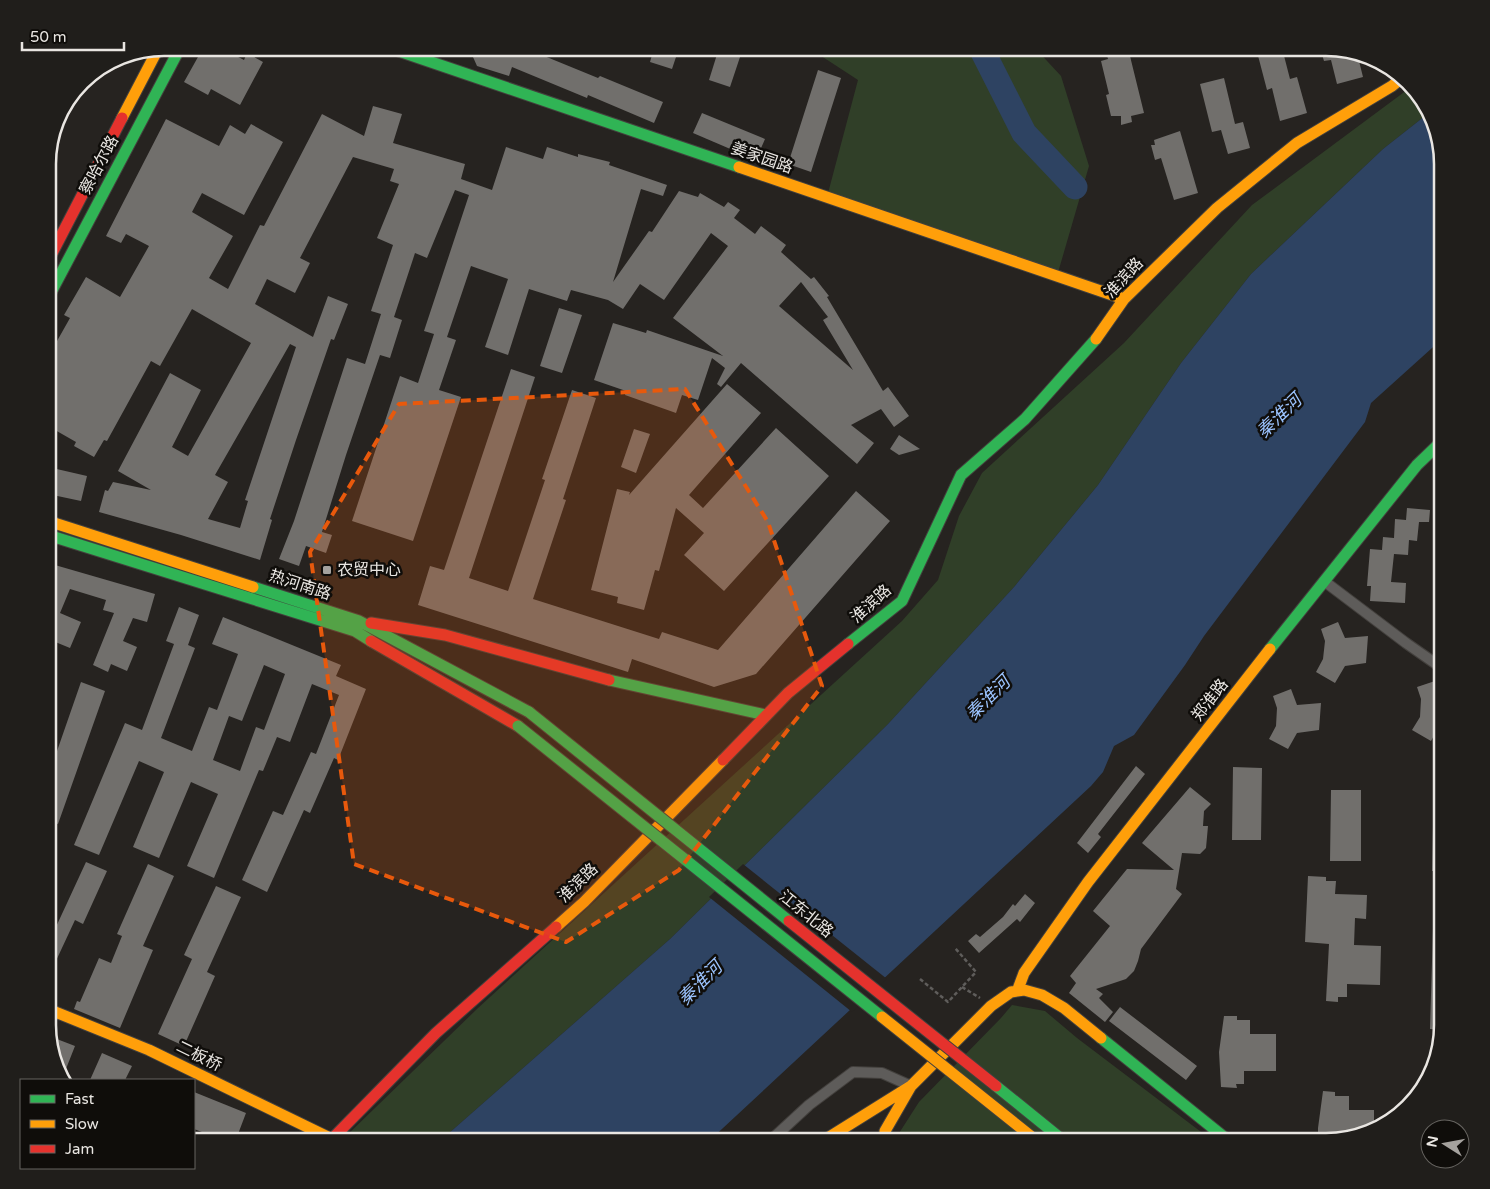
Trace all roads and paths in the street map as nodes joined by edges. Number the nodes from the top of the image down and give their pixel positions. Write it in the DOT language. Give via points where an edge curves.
graph roads {
  1 [pos="154,56"];
  2 [pos="176,56"];
  3 [pos="413,56"];
  4 [pos="1397,83"];
  5 [pos="56,246"];
  6 [pos="56,283"];
  7 [pos="1124,299"];
  8 [pos="1434,449"];
  9 [pos="56,524"];
  10 [pos="56,538"];
  11 [pos="1324,581"];
  12 [pos="359,620"];
  13 [pos="1434,663"];
  14 [pos="529,712"];
  15 [pos="766,715"];
  16 [pos="518,726"];
  17 [pos="955,948"];
  18 [pos="920,979"];
  19 [pos="962,987"];
  20 [pos="1018,990"];
  21 [pos="991,1006"];
  22 [pos="56,1012"];
  23 [pos="910,1086"];
  24 [pos="317,1133"];
  25 [pos="338,1133"];
  26 [pos="779,1133"];
  27 [pos="837,1133"];
  28 [pos="885,1133"];
  29 [pos="1026,1133"];
  30 [pos="1053,1133"];
  31 [pos="1218,1133"];
  1 -- 5 [label="main road, 察哈尔路"];
  2 -- 6 [label="main road, 察哈尔路"];
  3 -- 7 [label="main road, 姜家园路"];
  4 -- 7 [label="main road, 淮滨路" via="1297,143 1217,208"];
  7 -- 15 [label="main road, 淮滨路" via="1090,347 1025,419 962,475 902,602 788,693"];
  8 -- 11 [label="main road, 郑淮路" via="1417,465"];
  9 -- 12 [label="main road, 热河南路"];
  10 -- 16 [label="main road, 热河南路" via="355,631"];
  11 -- 13 [label="street"];
  11 -- 20 [label="main road, 郑淮路" via="1088,882 1024,973"];
  12 -- 14 [label="main road, 热河南路"];
  12 -- 15 [label="main road" via="445,635 591,676"];
  14 -- 30 [label="main road, 江东北路, bridge"];
  15 -- 25 [label="main road, 淮滨路" via="584,902 436,1033"];
  16 -- 29 [label="main road, 江东北路, bridge"];
  17 -- 19 [label="path" via="976,972"];
  18 -- 19 [label="path" via="948,1002"];
  19 -- 21 [label="path"];
  20 -- 21 [label="main road"];
  20 -- 31 [label="main road" via="1041,993 1064,1008"];
  21 -- 23 [label="main road"];
  22 -- 24 [label="main road, 二板桥" via="149,1050"];
  23 -- 26 [label="street" via="882,1073 853,1072 809,1105"];
  23 -- 27 [label="main road"];
  23 -- 28 [label="main road"];
}
